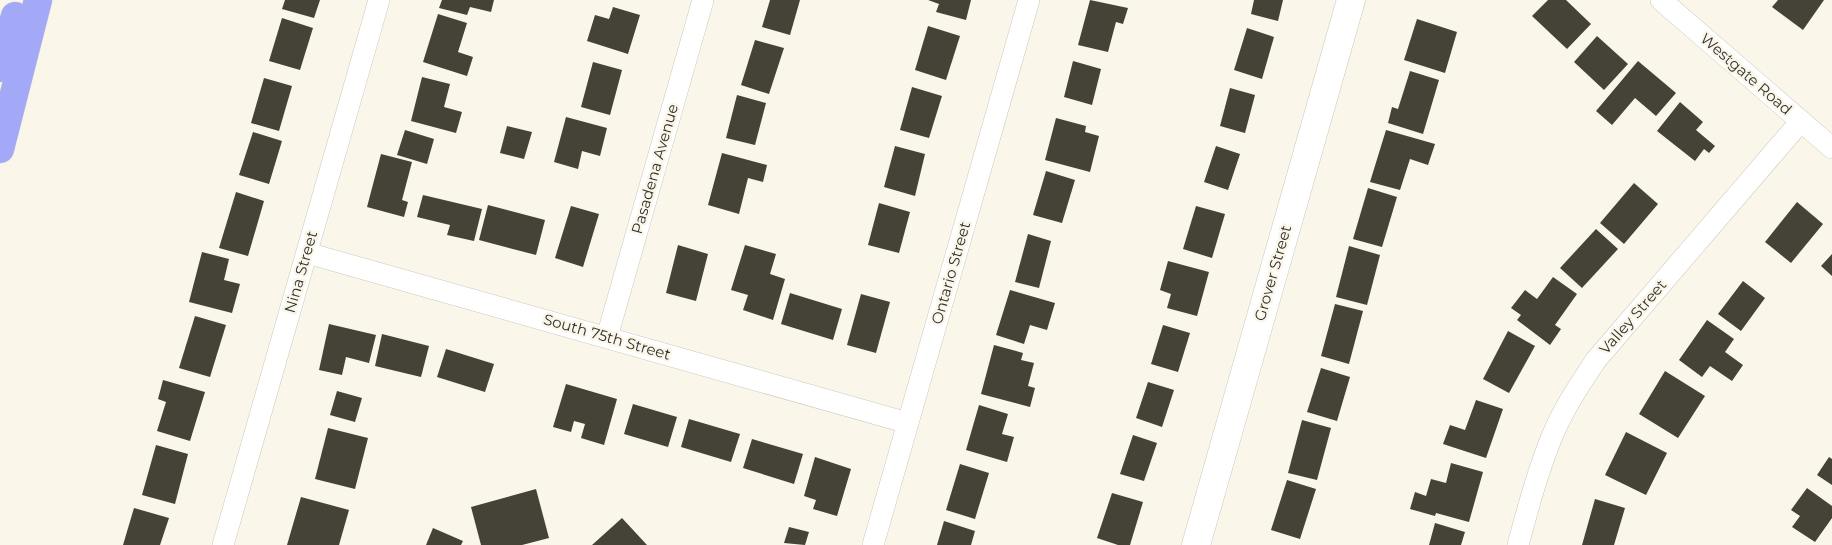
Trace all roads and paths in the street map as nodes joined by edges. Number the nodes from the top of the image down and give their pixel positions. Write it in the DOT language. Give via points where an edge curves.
graph roads {
  1 [pos="20,0"];
  2 [pos="38,0"];
  3 [pos="380,0"];
  4 [pos="704,0"];
  5 [pos="1028,0"];
  6 [pos="1351,0"];
  7 [pos="1661,0"];
  8 [pos="0,68"];
  9 [pos="1801,121"];
  10 [pos="1832,148"];
  11 [pos="0,149"];
  12 [pos="307,252"];
  13 [pos="607,337"];
  14 [pos="908,423"];
  15 [pos="224,545"];
  16 [pos="873,545"];
  17 [pos="1196,545"];
  18 [pos="1518,545"];
  1 -- 8 [label="highway"];
  2 -- 11 [label="highway"];
  3 -- 12 [label="street, Nina Street"];
  4 -- 13 [label="street, Pasadena Avenue"];
  5 -- 14 [label="street, Ontario Street"];
  6 -- 17 [label="street, Grover Street"];
  7 -- 9 [label="street, Westgate Road"];
  9 -- 10 [label="street, Westgate Road"];
  9 -- 18 [label="street, Valley Street" via="1596,360 1577,388 1553,433"];
  12 -- 13 [label="street, South 75th Street"];
  12 -- 15 [label="street, Nina Street"];
  13 -- 14 [label="street, South 75th Street"];
  14 -- 16 [label="street, Ontario Street"];
}
